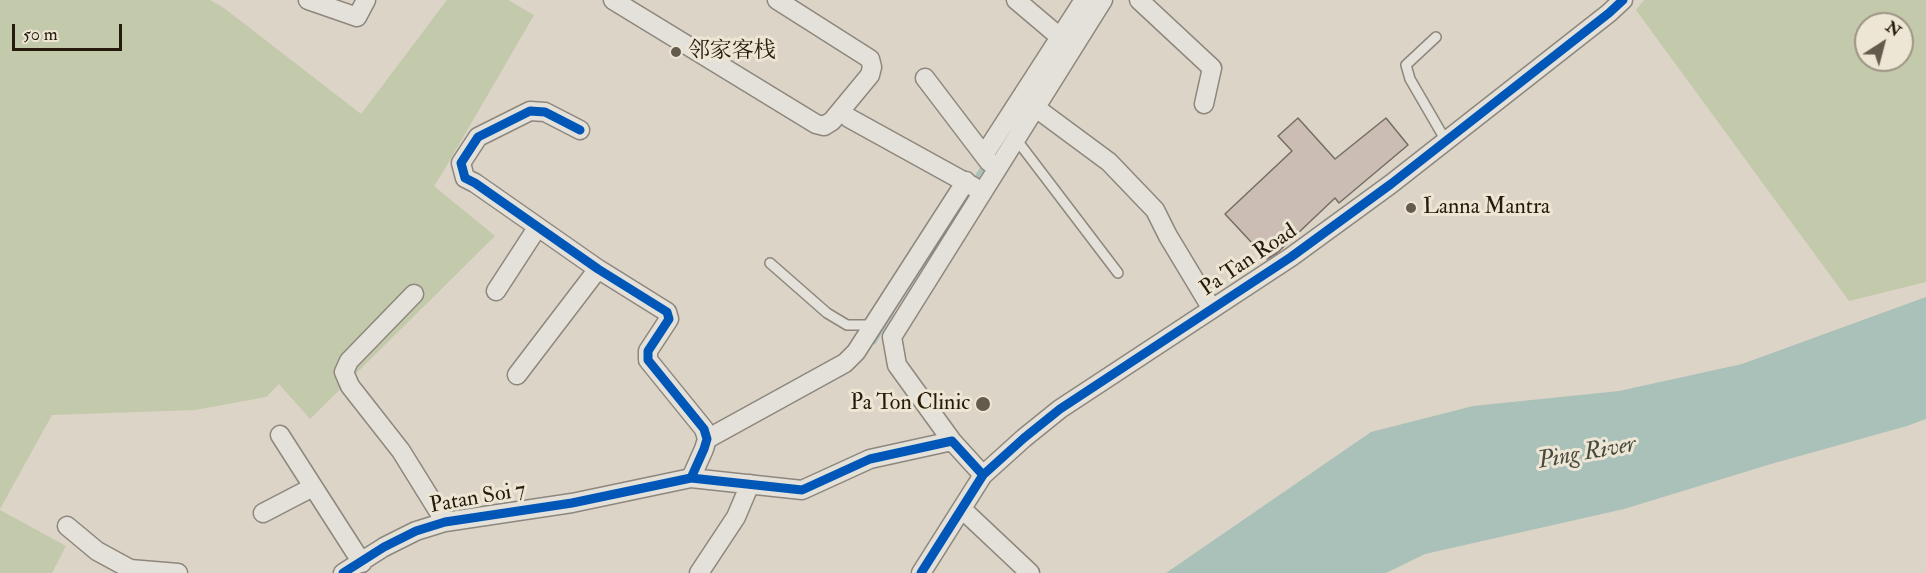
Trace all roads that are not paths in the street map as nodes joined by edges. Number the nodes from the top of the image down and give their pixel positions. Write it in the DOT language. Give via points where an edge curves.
graph roads {
  1 [pos="308,0"];
  2 [pos="366,0"];
  3 [pos="613,0"];
  4 [pos="777,0"];
  5 [pos="1016,0"];
  6 [pos="1084,0"];
  7 [pos="1103,0"];
  8 [pos="1139,0"];
  9 [pos="1623,0"];
  10 [pos="1436,37"];
  11 [pos="1066,42"];
  12 [pos="925,78"];
  13 [pos="1024,93"];
  14 [pos="1204,104"];
  15 [pos="1036,108"];
  16 [pos="849,118"];
  17 [pos="580,130"];
  18 [pos="1016,139"];
  19 [pos="1446,141"];
  20 [pos="984,155"];
  21 [pos="996,171"];
  22 [pos="966,182"];
  23 [pos="982,193"];
  24 [pos="537,228"];
  25 [pos="931,236"];
  26 [pos="949,246"];
  27 [pos="770,262"];
  28 [pos="598,269"];
  29 [pos="1118,273"];
  30 [pos="496,291"];
  31 [pos="414,294"];
  32 [pos="1212,309"];
  33 [pos="872,325"];
  34 [pos="892,337"];
  35 [pos="517,375"];
  36 [pos="280,435"];
  37 [pos="706,439"];
  38 [pos="952,441"];
  39 [pos="984,475"];
  40 [pos="691,477"];
  41 [pos="750,484"];
  42 [pos="312,487"];
  43 [pos="962,509"];
  44 [pos="263,513"];
  45 [pos="445,522"];
  46 [pos="67,526"];
  47 [pos="362,563"];
  48 [pos="1021,570"];
  49 [pos="178,573"];
  50 [pos="343,573"];
  51 [pos="699,573"];
  52 [pos="921,573"];
  1 -- 2 [label="street" via="357,17"];
  3 -- 4 [label="street" via="824,126 870,75 870,59"];
  5 -- 11 [label="street"];
  6 -- 11 [label="street"];
  7 -- 11 [label="street"];
  8 -- 14 [label="street" via="1212,68"];
  9 -- 19 [label="street, Pa Tan Road"];
  10 -- 19 [label="lane" via="1406,65"];
  11 -- 13 [label="street"];
  11 -- 15 [label="street"];
  12 -- 20 [label="street"];
  13 -- 15 [label="street"];
  13 -- 20 [label="street"];
  15 -- 18 [label="street"];
  15 -- 32 [label="street" via="1108,162 1155,210"];
  16 -- 22 [label="street"];
  17 -- 24 [label="street" via="545,112 530,111 478,137 461,162 465,178"];
  18 -- 21 [label="street"];
  18 -- 29 [label="lane"];
  19 -- 32 [label="street, Pa Tan Road" via="1291,257"];
  20 -- 21 [label="street"];
  21 -- 23 [label="street"];
  22 -- 23 [label="street"];
  22 -- 25 [label="street"];
  23 -- 26 [label="street"];
  24 -- 28 [label="street"];
  24 -- 30 [label="street"];
  25 -- 26 [label="street"];
  25 -- 33 [label="street"];
  26 -- 34 [label="street"];
  27 -- 33 [label="lane" via="827,314 847,324"];
  28 -- 35 [label="street"];
  28 -- 37 [label="street" via="667,312 669,319 648,351 648,360 704,429"];
  31 -- 45 [label="street" via="344,372"];
  32 -- 39 [label="street, Pa Tan Road" via="1060,409"];
  33 -- 34 [label="street"];
  33 -- 37 [label="street" via="845,363"];
  34 -- 38 [label="street" via="897,365"];
  36 -- 42 [label="street"];
  37 -- 40 [label="street"];
  38 -- 39 [label="street"];
  38 -- 41 [label="street, Patan Soi 7" via="870,459 802,490"];
  39 -- 43 [label="street, Pa Tan Road"];
  40 -- 41 [label="street, Patan Soi 7"];
  40 -- 45 [label="street, Patan Soi 7" via="572,503"];
  41 -- 51 [label="street" via="736,517"];
  42 -- 44 [label="street"];
  42 -- 47 [label="street"];
  43 -- 48 [label="street"];
  43 -- 52 [label="street, Pa Tan Road"];
  45 -- 47 [label="street, Patan Soi 7" via="416,531"];
  46 -- 49 [label="street" via="97,551 130,569"];
  47 -- 50 [label="street, Patan Soi 7"];
}
